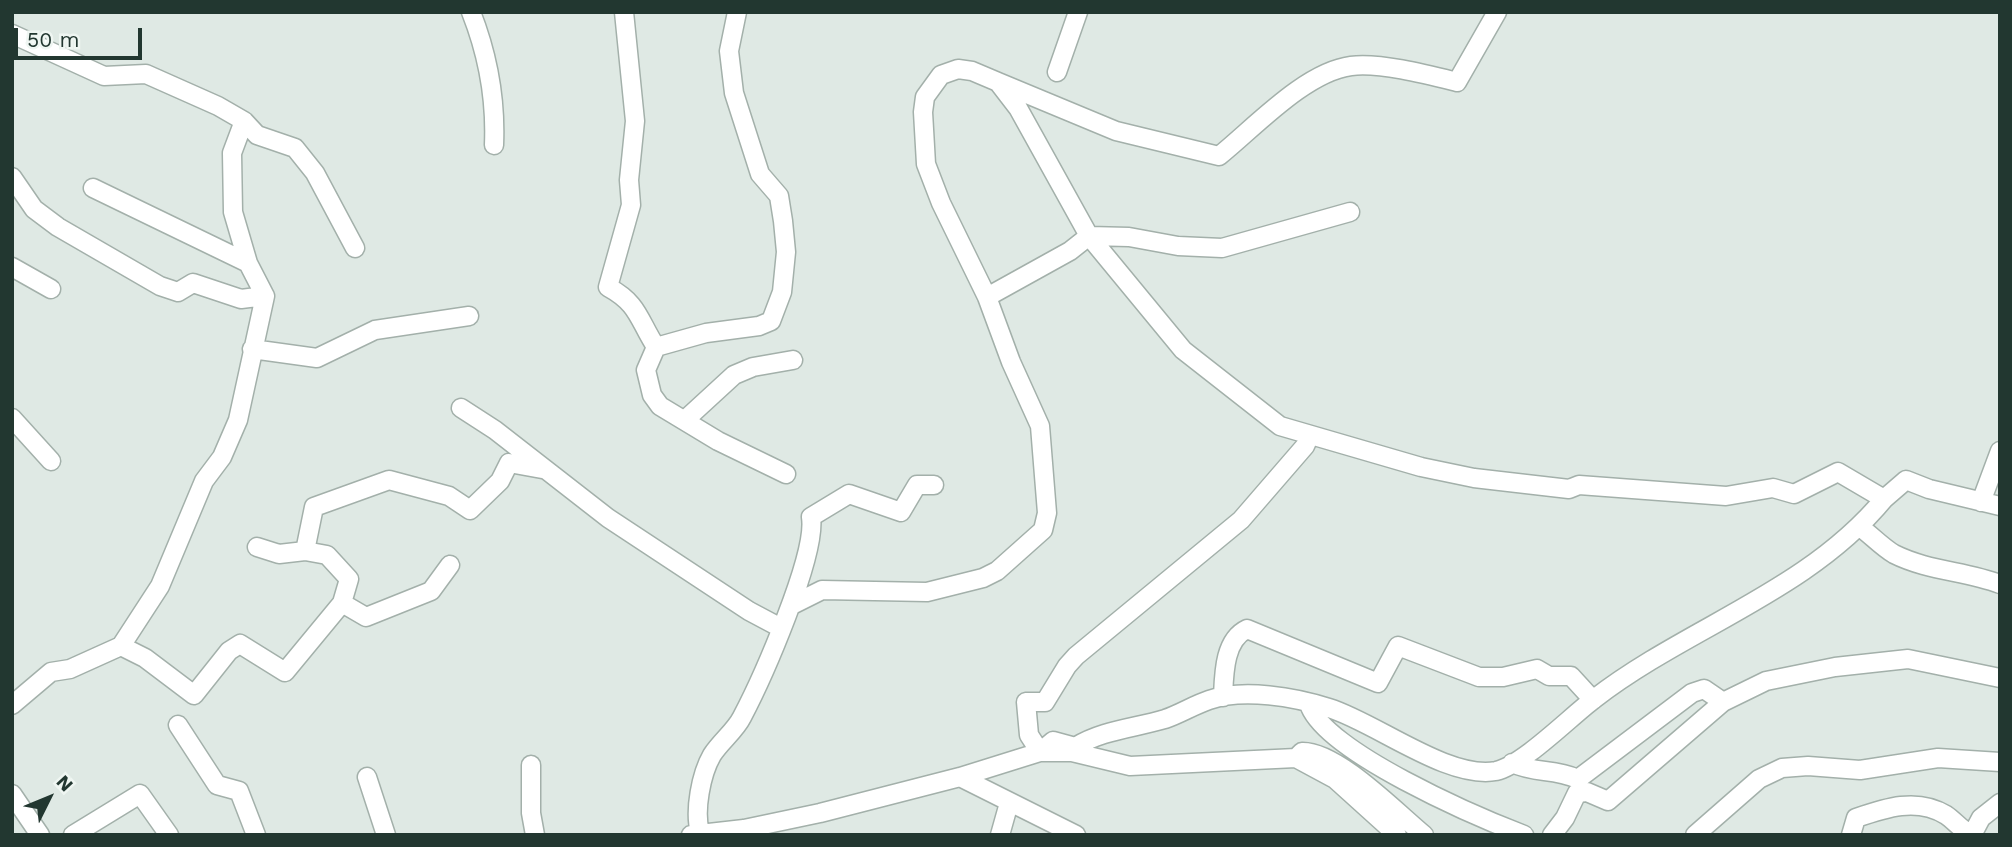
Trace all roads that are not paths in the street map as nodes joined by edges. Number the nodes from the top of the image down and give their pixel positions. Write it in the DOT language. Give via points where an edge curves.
graph roads {
  1 [pos="471,12"];
  2 [pos="624,12"];
  3 [pos="737,12"];
  4 [pos="1078,12"];
  5 [pos="1496,12"];
  6 [pos="12,34"];
  7 [pos="1058,72"];
  8 [pos="998,82"];
  9 [pos="244,121"];
  10 [pos="494,145"];
  11 [pos="12,177"];
  12 [pos="93,188"];
  13 [pos="1350,212"];
  14 [pos="1089,236"];
  15 [pos="355,248"];
  16 [pos="248,263"];
  17 [pos="12,267"];
  18 [pos="51,289"];
  19 [pos="265,296"];
  20 [pos="987,297"];
  21 [pos="469,316"];
  22 [pos="656,346"];
  23 [pos="252,349"];
  24 [pos="793,360"];
  25 [pos="461,408"];
  26 [pos="12,418"];
  27 [pos="685,420"];
  28 [pos="1310,435"];
  29 [pos="2000,451"];
  30 [pos="51,461"];
  31 [pos="545,470"];
  32 [pos="786,474"];
  33 [pos="934,485"];
  34 [pos="1884,499"];
  35 [pos="1981,502"];
  36 [pos="2000,506"];
  37 [pos="1860,527"];
  38 [pos="257,547"];
  39 [pos="305,551"];
  40 [pos="450,565"];
  41 [pos="2000,584"];
  42 [pos="342,603"];
  43 [pos="792,605"];
  44 [pos="781,628"];
  45 [pos="121,646"];
  46 [pos="2000,678"];
  47 [pos="1223,697"];
  48 [pos="1593,700"];
  49 [pos="1723,702"];
  50 [pos="1309,704"];
  51 [pos="12,705"];
  52 [pos="178,725"];
  53 [pos="1040,752"];
  54 [pos="1296,758"];
  55 [pos="2000,762"];
  56 [pos="1513,763"];
  57 [pos="531,765"];
  58 [pos="367,777"];
  59 [pos="960,777"];
  60 [pos="1578,786"];
  61 [pos="12,794"];
  62 [pos="1009,803"];
  63 [pos="2000,803"];
  64 [pos="695,834"];
  65 [pos="40,835"];
  66 [pos="73,835"];
  67 [pos="169,835"];
  68 [pos="256,835"];
  69 [pos="386,835"];
  70 [pos="536,835"];
  71 [pos="1000,835"];
  72 [pos="1076,835"];
  73 [pos="1397,835"];
  74 [pos="1424,835"];
  75 [pos="1524,835"];
  76 [pos="1552,835"];
  77 [pos="1695,835"];
  78 [pos="1851,835"];
  79 [pos="1972,835"];
  1 -- 10 [label="street" via="487,52"];
  2 -- 22 [label="street" via="635,121 631,205 608,287 636,308"];
  3 -- 22 [label="street" via="730,69 760,174 779,197 786,252 782,292 771,321"];
  4 -- 7 [label="street"];
  5 -- 8 [label="street" via="1457,82 1418,72 1351,66 1312,81 1219,156 1116,131"];
  6 -- 9 [label="street" via="104,76 146,74"];
  8 -- 14 [label="street" via="1018,108"];
  8 -- 20 [label="street" via="958,69 942,75 925,97 923,112 926,164"];
  9 -- 15 [label="street" via="257,135 295,148 315,173"];
  9 -- 16 [label="street" via="232,153 230,187"];
  11 -- 19 [label="street" via="33,209 58,228 160,286 178,292 192,283 241,299"];
  12 -- 16 [label="street"];
  13 -- 14 [label="street" via="1222,248"];
  14 -- 20 [label="street"];
  14 -- 28 [label="street" via="1192,358 1280,426"];
  16 -- 19 [label="street"];
  17 -- 18 [label="street"];
  19 -- 23 [label="street"];
  20 -- 43 [label="street" via="1040,426 1047,513 1043,530 983,578 927,592 822,590"];
  21 -- 23 [label="street" via="375,330 317,358"];
  22 -- 27 [label="street" via="646,370 652,395 660,406"];
  23 -- 45 [label="street" via="244,397 222,457 204,481 160,586"];
  24 -- 27 [label="street" via="734,374"];
  25 -- 31 [label="street"];
  26 -- 30 [label="street"];
  27 -- 32 [label="street"];
  28 -- 34 [label="street" via="1421,467 1569,489 1580,485 1726,496 1773,488 1794,494 1838,472"];
  28 -- 53 [label="street" via="1241,520 1086,647 1067,666 1045,702 1026,702 1029,735"];
  29 -- 35 [label="street"];
  31 -- 39 [label="street" via="509,463 500,481 470,510 449,496 389,480 314,507"];
  31 -- 44 [label="street" via="608,517"];
  33 -- 43 [label="street" via="917,485 901,512 849,494 811,517 812,540"];
  34 -- 35 [label="street" via="1906,480"];
  34 -- 37 [label="street"];
  35 -- 36 [label="street"];
  37 -- 41 [label="street" via="1909,560"];
  37 -- 48 [label="street" via="1788,582 1633,670"];
  38 -- 39 [label="street" via="279,554"];
  39 -- 42 [label="street" via="327,555 349,579"];
  40 -- 42 [label="street" via="431,591 366,617"];
  42 -- 45 [label="street" via="285,672 240,644 194,695"];
  43 -- 44 [label="street"];
  44 -- 64 [label="street" via="741,719 711,756"];
  45 -- 51 [label="street" via="70,669 51,672"];
  46 -- 49 [label="street" via="1908,659 1766,681"];
  47 -- 48 [label="street" via="1228,652 1237,634 1247,629 1378,683 1398,646 1479,677 1537,669 1549,676 1571,676"];
  47 -- 50 [label="street"];
  47 -- 53 [label="street" via="1167,718 1092,736 1075,747 1053,741"];
  48 -- 56 [label="street"];
  49 -- 60 [label="street" via="1704,689 1692,693"];
  49 -- 60 [label="street" via="1608,801"];
  50 -- 56 [label="street" via="1329,708 1467,770 1496,771"];
  50 -- 75 [label="street" via="1316,720 1387,772"];
  52 -- 68 [label="street" via="216,785 239,791"];
  53 -- 54 [label="street" via="1072,752 1130,766"];
  53 -- 59 [label="street"];
  54 -- 73 [label="street" via="1335,779"];
  54 -- 74 [label="street" via="1302,752 1315,752"];
  55 -- 77 [label="street" via="1938,758 1860,770 1782,768 1759,779"];
  56 -- 60 [label="street" via="1528,771 1558,771"];
  57 -- 70 [label="street"];
  58 -- 69 [label="street"];
  59 -- 62 [label="street"];
  59 -- 64 [label="street" via="789,820"];
  60 -- 76 [label="street" via="1565,818"];
  61 -- 65 [label="street"];
  62 -- 71 [label="street"];
  62 -- 72 [label="street"];
  63 -- 79 [label="street" via="1981,818"];
  66 -- 67 [label="street" via="140,794"];
  78 -- 79 [label="street" via="1856,818 1904,805 1943,813"];
}
